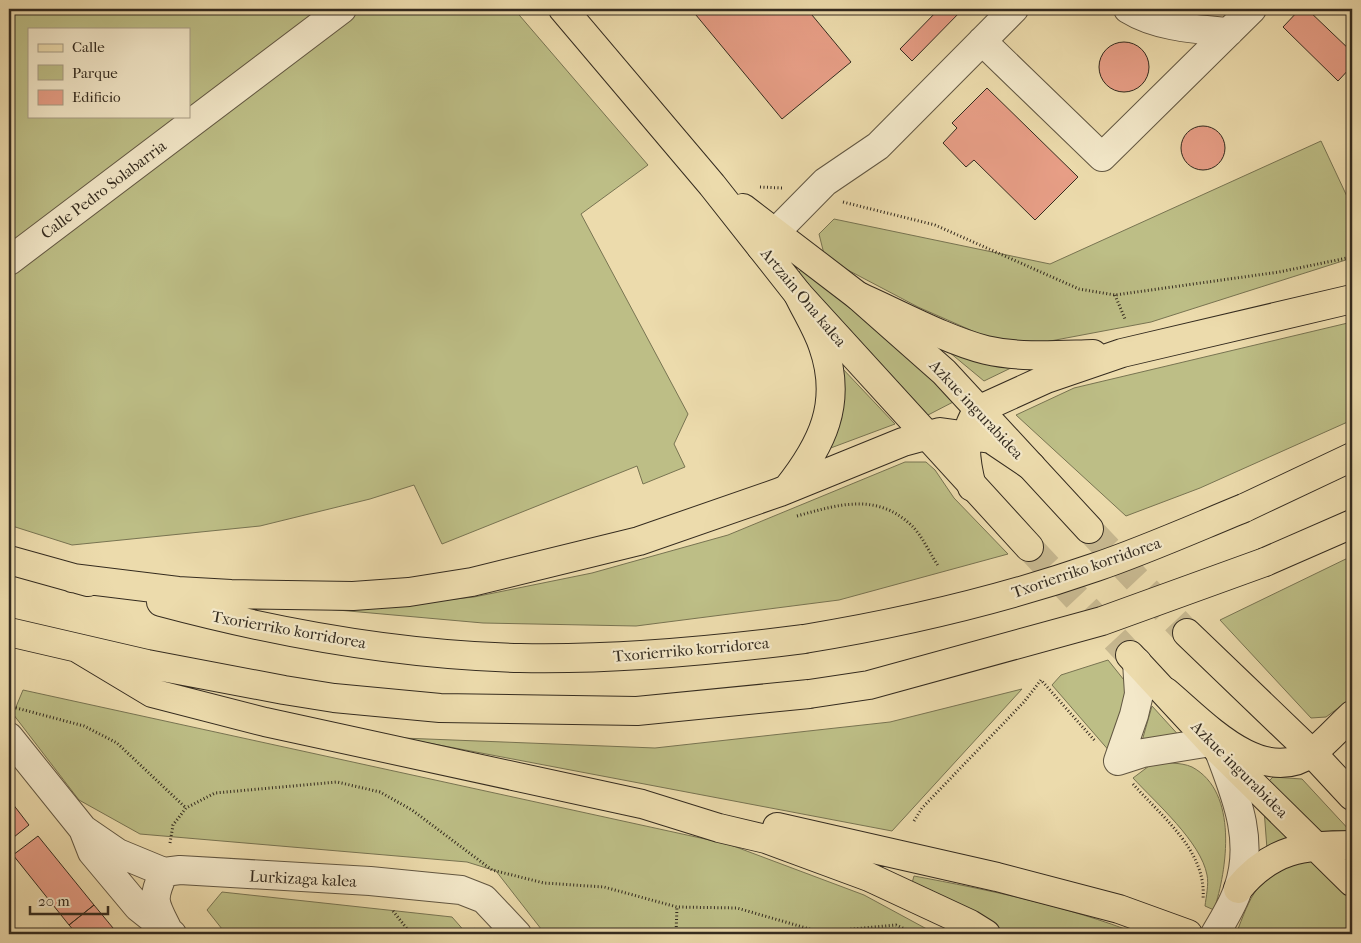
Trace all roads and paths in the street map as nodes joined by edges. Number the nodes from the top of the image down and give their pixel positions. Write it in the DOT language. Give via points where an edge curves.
graph roads {
  1 [pos="342,9"];
  2 [pos="563,9"];
  3 [pos="1014,9"];
  4 [pos="1128,9"];
  5 [pos="1252,9"];
  6 [pos="1228,32"];
  7 [pos="982,41"];
  8 [pos="759,187"];
  9 [pos="815,192"];
  10 [pos="768,240"];
  11 [pos="1352,257"];
  12 [pos="9,261"];
  13 [pos="798,294"];
  14 [pos="1115,295"];
  15 [pos="858,296"];
  16 [pos="1352,299"];
  17 [pos="1125,319"];
  18 [pos="1122,353"];
  19 [pos="978,410"];
  20 [pos="966,434"];
  21 [pos="925,435"];
  22 [pos="1352,456"];
  23 [pos="1030,466"];
  24 [pos="972,487"];
  25 [pos="783,491"];
  26 [pos="1352,524"];
  27 [pos="1090,529"];
  28 [pos="1029,547"];
  29 [pos="9,560"];
  30 [pos="939,567"];
  31 [pos="72,578"];
  32 [pos="9,632"];
  33 [pos="1187,633"];
  34 [pos="77,648"];
  35 [pos="1134,658"];
  36 [pos="1166,692"];
  37 [pos="9,706"];
  38 [pos="1352,715"];
  39 [pos="9,737"];
  40 [pos="1096,743"];
  41 [pos="1215,746"];
  42 [pos="1312,753"];
  43 [pos="1127,777"];
  44 [pos="1352,796"];
  45 [pos="642,804"];
  46 [pos="186,808"];
  47 [pos="914,821"];
  48 [pos="83,829"];
  49 [pos="170,844"];
  50 [pos="1352,844"];
  51 [pos="1317,846"];
  52 [pos="164,872"];
  53 [pos="1352,882"];
  54 [pos="1238,889"];
  55 [pos="1202,905"];
  56 [pos="677,907"];
  57 [pos="170,932"];
  58 [pos="820,933"];
  59 [pos="517,934"];
  60 [pos="676,934"];
  61 [pos="916,934"];
  62 [pos="986,934"];
  63 [pos="1188,934"];
  64 [pos="1215,934"];
  1 -- 12 [label="street, Calle Pedro Solabarria"];
  2 -- 10 [label="main road, Artzain Ona kalea" via="712,185"];
  3 -- 7 [label="street"];
  4 -- 6 [label="street" via="1139,16 1182,27"];
  5 -- 6 [label="street"];
  6 -- 7 [label="street" via="1102,157"];
  7 -- 9 [label="street" via="878,146"];
  8 -- 9 [label="path"];
  9 -- 10 [label="street"];
  9 -- 14 [label="path" via="852,206 935,225 1079,289"];
  10 -- 13 [label="main road, Artzain Ona kalea"];
  10 -- 15 [label="main road, Artzain Ona kalea"];
  11 -- 14 [label="path" via="1279,272"];
  13 -- 21 [label="main road, Artzain Ona kalea"];
  13 -- 25 [label="main road" via="824,346 830,377 830,408 822,438 808,463"];
  14 -- 17 [label="path"];
  15 -- 18 [label="main road" via="985,350 1038,356"];
  15 -- 19 [label="main road, Azkue ingurabidea" via="944,372"];
  16 -- 18 [label="main road"];
  18 -- 19 [label="main road" via="1046,379"];
  19 -- 20 [label="main road"];
  19 -- 23 [label="main road, Azkue ingurabidea"];
  20 -- 21 [label="main road" via="940,432"];
  20 -- 23 [label="main road" via="991,439"];
  20 -- 24 [label="main road" via="967,468"];
  21 -- 24 [label="main road"];
  21 -- 25 [label="main road"];
  22 -- 31 [label="main road, Txorierriko korridorea, bridge" via="1244,508 1096,567 1029,588 916,618 733,648 632,656 520,658 443,652 342,640 216,617"];
  23 -- 27 [label="main road, Azkue ingurabidea"];
  24 -- 28 [label="main road"];
  25 -- 30 [label="path" via="790,518 845,503 872,505 892,511 912,525"];
  25 -- 31 [label="main road" via="639,541 472,582 409,592 353,596 231,594"];
  26 -- 34 [label="main road, bridge" via="1265,562 1085,626 869,685 637,711 440,708 334,698"];
  29 -- 31 [label="main road, Txorierriko korridorea"];
  32 -- 34 [label="main road"];
  33 -- 42 [label="main road"];
  34 -- 45 [label="main road" via="152,693 265,722"];
  35 -- 36 [label="main road, Azkue ingurabidea"];
  35 -- 41 [label="street" via="1139,694 1118,761 1143,753"];
  36 -- 41 [label="main road, Azkue ingurabidea"];
  36 -- 42 [label="main road" via="1238,751 1255,759 1283,764"];
  37 -- 46 [label="path" via="84,726 117,743"];
  38 -- 42 [label="main road"];
  39 -- 48 [label="street"];
  40 -- 47 [label="path" via="1041,680 1024,702 922,808"];
  41 -- 51 [label="main road, Azkue ingurabidea"];
  41 -- 54 [label="street" via="1239,802 1244,829 1245,858"];
  42 -- 44 [label="main road"];
  43 -- 55 [label="path" via="1192,851 1203,876"];
  45 -- 62 [label="main road" via="766,839 869,876"];
  45 -- 63 [label="main road" via="714,812 997,877 1119,909"];
  46 -- 49 [label="path" via="173,825"];
  46 -- 56 [label="path" via="215,793 337,782 380,792 412,810 492,870 544,883 604,887"];
  48 -- 52 [label="street, Lurkizaga kalea" via="118,853"];
  48 -- 57 [label="street" via="92,852 138,907"];
  50 -- 51 [label="main road"];
  51 -- 53 [label="main road, Azkue ingurabidea"];
  51 -- 54 [label="main road" via="1300,848 1267,860"];
  52 -- 57 [label="street" via="154,894 156,907"];
  52 -- 59 [label="street, Lurkizaga kalea" via="180,870 461,890 484,899"];
  54 -- 64 [label="street"];
  56 -- 58 [label="path" via="737,908"];
  56 -- 60 [label="path"];
  58 -- 61 [label="path" via="896,925"];
}
